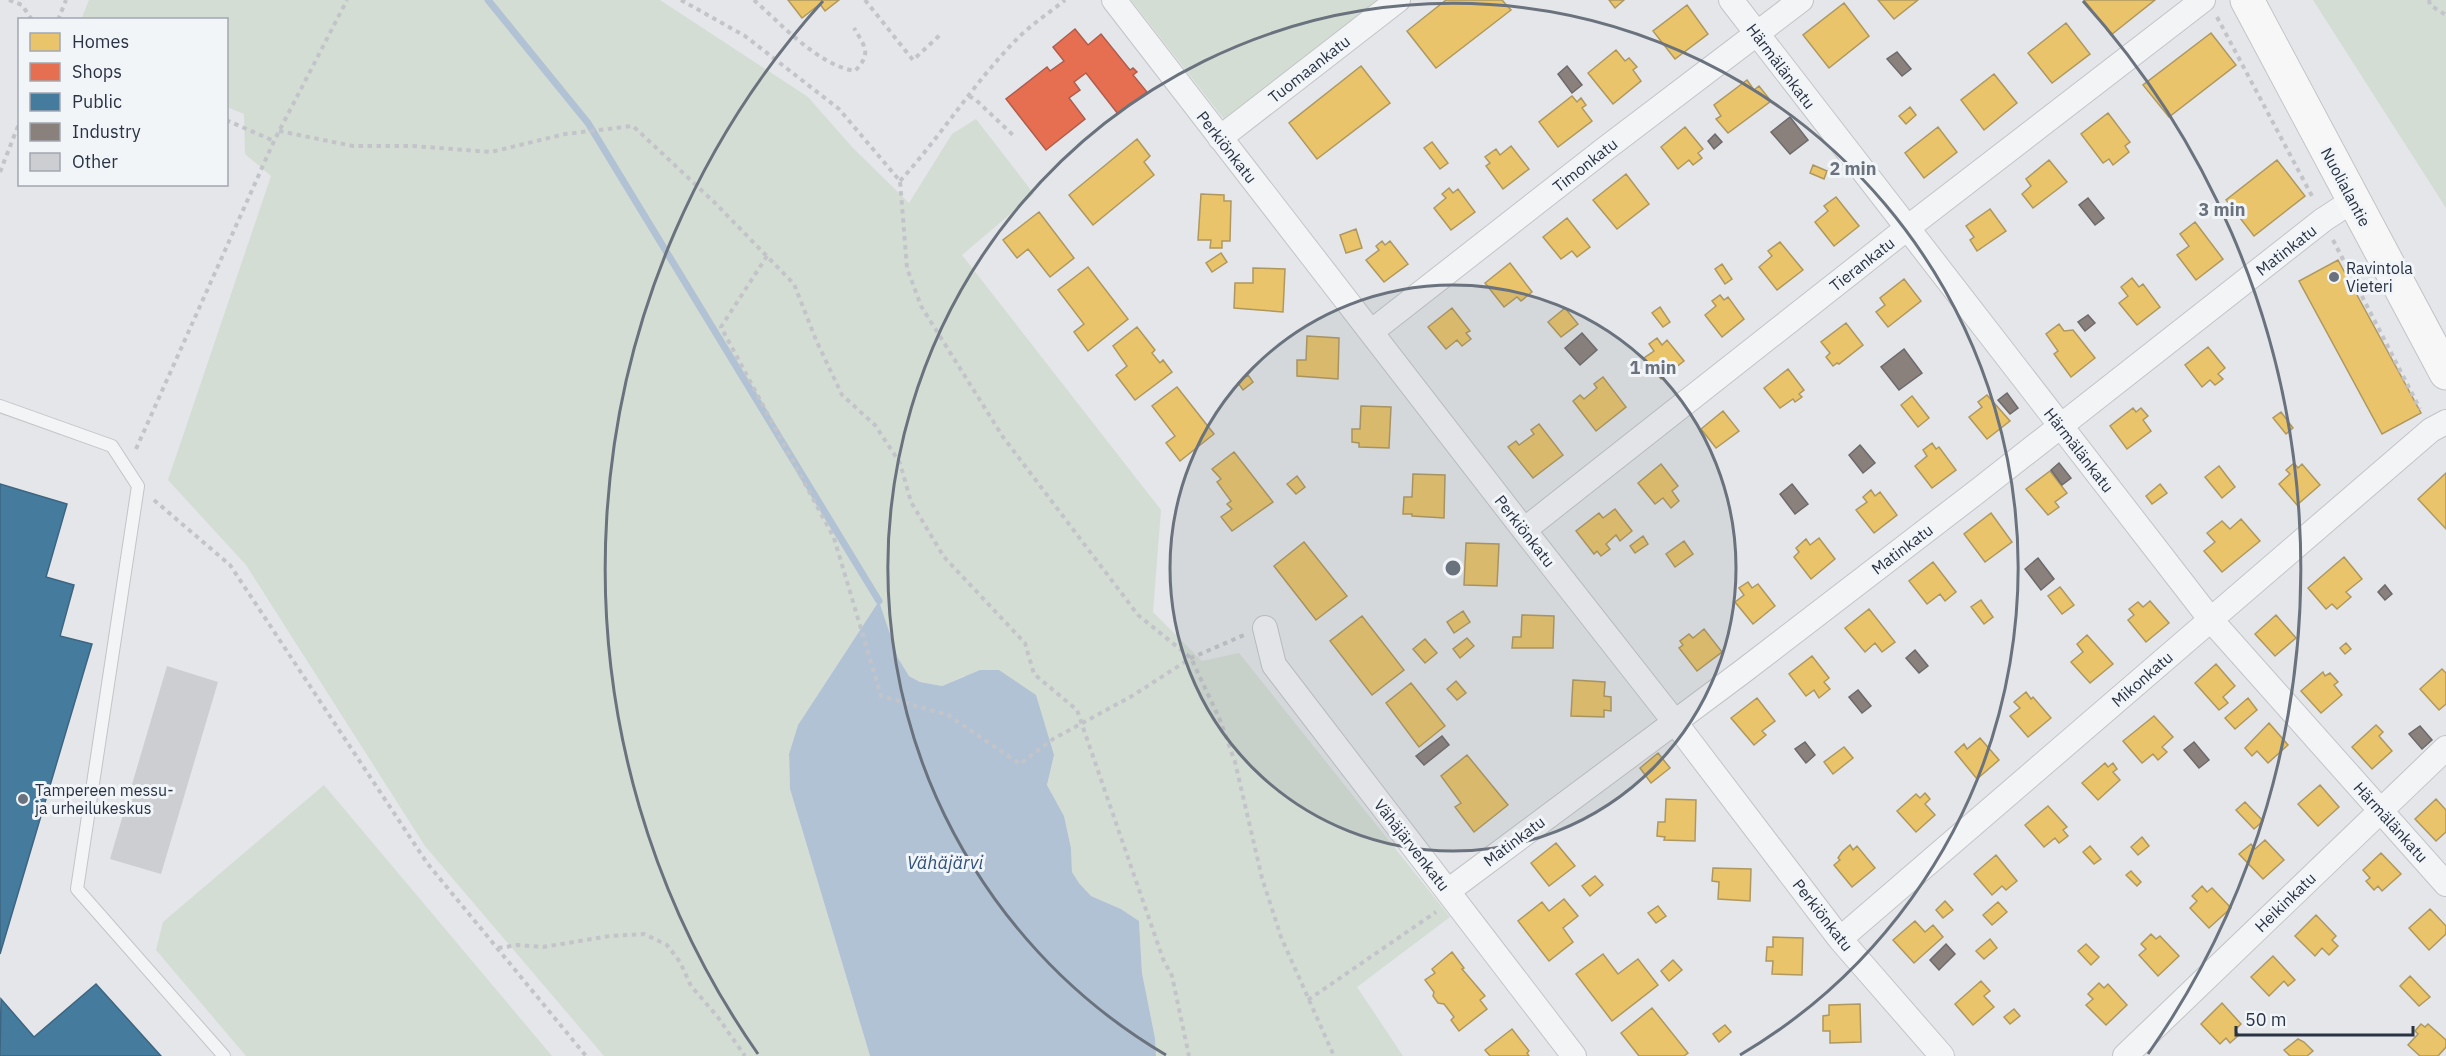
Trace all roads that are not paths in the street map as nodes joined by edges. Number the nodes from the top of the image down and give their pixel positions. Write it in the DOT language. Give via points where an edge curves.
graph roads {
  1 [pos="1114,0"];
  2 [pos="1398,0"];
  3 [pos="1731,0"];
  4 [pos="1801,0"];
  5 [pos="2203,0"];
  6 [pos="2247,0"];
  7 [pos="1757,34"];
  8 [pos="1220,138"];
  9 [pos="2352,201"];
  10 [pos="1906,229"];
  11 [pos="1371,332"];
  12 [pos="2446,373"];
  13 [pos="0,406"];
  14 [pos="2446,422"];
  15 [pos="2062,427"];
  16 [pos="1524,530"];
  17 [pos="2211,620"];
  18 [pos="1265,628"];
  19 [pos="1674,721"];
  20 [pos="2446,748"];
  21 [pos="2379,810"];
  22 [pos="2446,884"];
  23 [pos="1451,896"];
  24 [pos="1840,939"];
  25 [pos="224,1056"];
  26 [pos="1574,1056"];
  27 [pos="1942,1056"];
  28 [pos="2125,1056"];
  1 -- 8 [label="street, Perkiönkatu"];
  2 -- 8 [label="street, Tuomaankatu"];
  3 -- 7 [label="street, Härmälänkatu"];
  4 -- 7 [label="street, Timonkatu"];
  5 -- 10 [label="street, Tierankatu"];
  6 -- 9 [label="street, Nuolialantie"];
  7 -- 10 [label="street, Härmälänkatu"];
  7 -- 11 [label="street, Timonkatu"];
  8 -- 11 [label="street, Perkiönkatu"];
  9 -- 12 [label="street, Nuolialantie"];
  9 -- 15 [label="street, Matinkatu"];
  10 -- 15 [label="street, Härmälänkatu"];
  10 -- 16 [label="street, Tierankatu"];
  11 -- 16 [label="street, Perkiönkatu"];
  13 -- 25 [label="lane" via="112,446 138,486 77,889"];
  14 -- 17 [label="street, Mikonkatu" via="2431,430"];
  15 -- 17 [label="street, Härmälänkatu"];
  15 -- 19 [label="street, Matinkatu"];
  16 -- 19 [label="street, Perkiönkatu"];
  17 -- 21 [label="street, Härmälänkatu"];
  17 -- 24 [label="street, Mikonkatu"];
  18 -- 23 [label="street, Vähäjärvenkatu" via="1274,665"];
  19 -- 23 [label="street, Matinkatu"];
  19 -- 24 [label="street, Perkiönkatu"];
  20 -- 21 [label="street, Heikinkatu"];
  21 -- 22 [label="street, Härmälänkatu"];
  21 -- 28 [label="street, Heikinkatu"];
  23 -- 26 [label="street, Vähäjärvenkatu"];
  24 -- 27 [label="street, Perkiönkatu"];
}
